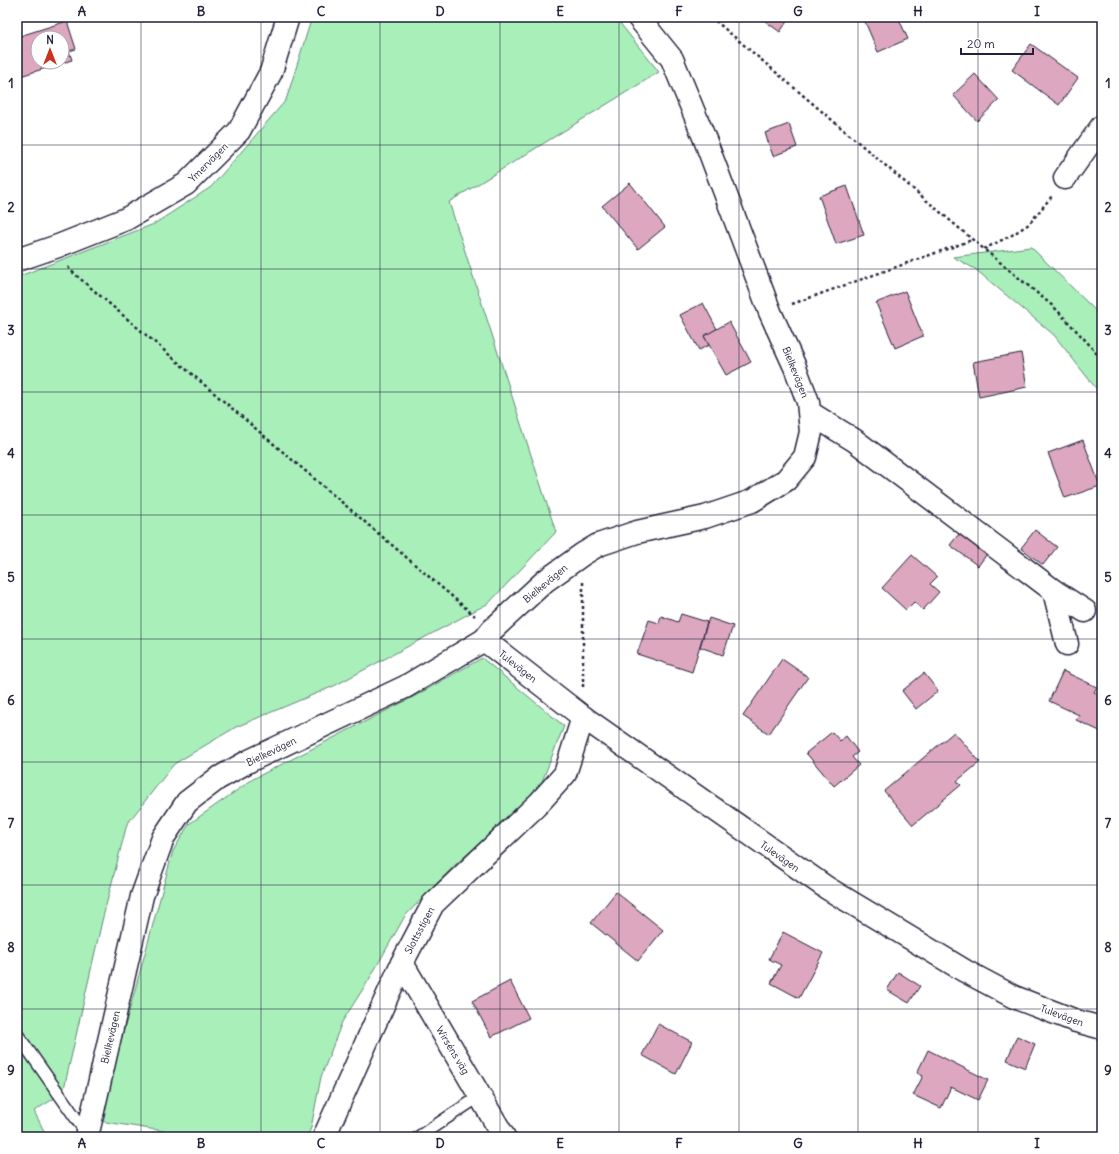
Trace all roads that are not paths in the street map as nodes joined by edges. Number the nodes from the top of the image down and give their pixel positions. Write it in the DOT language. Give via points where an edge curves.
graph roads {
  1 [pos="288,17"];
  2 [pos="638,17"];
  3 [pos="1102,126"];
  4 [pos="1065,178"];
  5 [pos="17,260"];
  6 [pos="810,413"];
  7 [pos="1054,591"];
  8 [pos="1085,611"];
  9 [pos="488,635"];
  10 [pos="1067,644"];
  11 [pos="583,717"];
  12 [pos="402,963"];
  13 [pos="1102,1028"];
  14 [pos="17,1034"];
  15 [pos="480,1096"];
  16 [pos="91,1137"];
  17 [pos="324,1137"];
  18 [pos="418,1137"];
  19 [pos="504,1137"];
  1 -- 5 [label="street, Ymervägen" via="271,72 239,131 186,184 126,219"];
  2 -- 6 [label="street, Bielkevägen" via="672,59 770,312 795,367"];
  3 -- 4 [label="street"];
  6 -- 7 [label="street" via="854,440"];
  6 -- 9 [label="street, Bielkevägen" via="811,432 805,457 786,480 752,501 705,517 637,532 598,545 545,581"];
  7 -- 8 [label="street"];
  7 -- 10 [label="street"];
  9 -- 11 [label="street, Tulevägen"];
  9 -- 16 [label="street, Bielkevägen" via="405,687 249,761 217,779 187,802 163,838 142,896"];
  11 -- 12 [label="street, Slottsstigen" via="565,774 539,804 433,904"];
  11 -- 13 [label="street, Tulevägen" via="827,888 959,968 1014,997 1076,1021"];
  12 -- 15 [label="street, Wirséns väg"];
  12 -- 17 [label="street, Slottsstigen"];
  14 -- 16 [label="lane"];
  15 -- 18 [label="lane"];
  15 -- 19 [label="street, Wirséns väg"];
}
